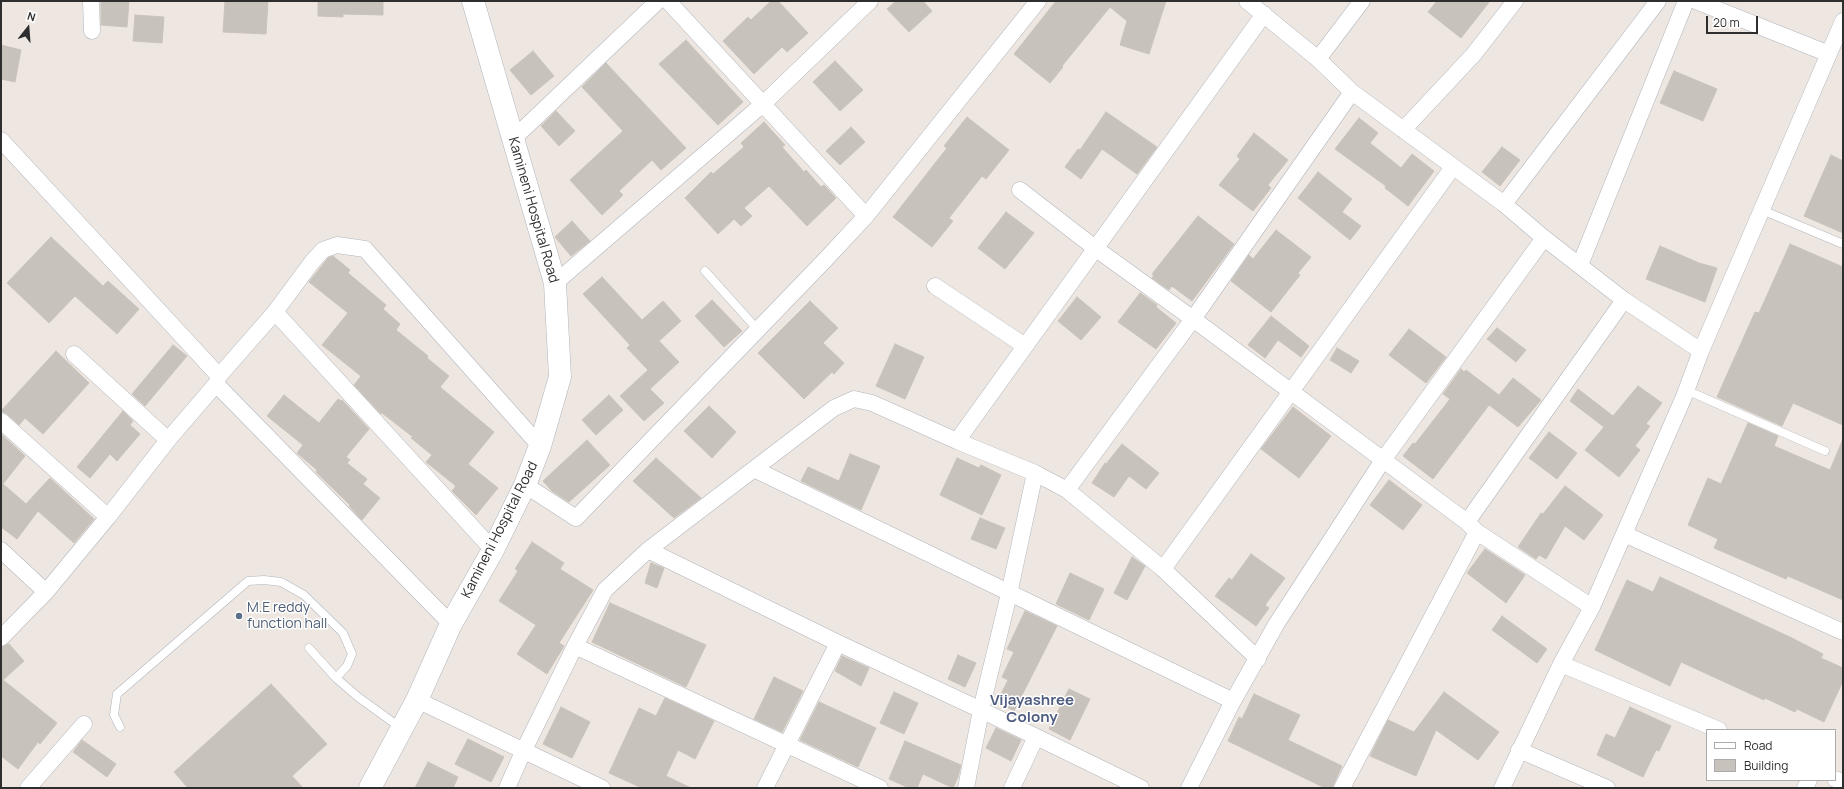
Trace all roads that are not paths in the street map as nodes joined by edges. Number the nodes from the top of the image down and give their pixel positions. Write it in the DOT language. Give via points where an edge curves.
graph roads {
  1 [pos="91,1"];
  2 [pos="473,1"];
  3 [pos="658,1"];
  4 [pos="668,1"];
  5 [pos="870,1"];
  6 [pos="1038,1"];
  7 [pos="1247,1"];
  8 [pos="1362,1"];
  9 [pos="1515,1"];
  10 [pos="1658,1"];
  11 [pos="1686,1"];
  12 [pos="1696,1"];
  13 [pos="1264,14"];
  14 [pos="1843,22"];
  15 [pos="92,31"];
  16 [pos="1829,54"];
  17 [pos="1318,59"];
  18 [pos="1352,92"];
  19 [pos="763,104"];
  20 [pos="1403,130"];
  21 [pos="513,139"];
  22 [pos="1,140"];
  23 [pos="1453,167"];
  24 [pos="1020,190"];
  25 [pos="1504,204"];
  26 [pos="1762,210"];
  27 [pos="866,216"];
  28 [pos="1544,238"];
  29 [pos="1843,244"];
  30 [pos="1095,248"];
  31 [pos="1580,265"];
  32 [pos="705,271"];
  33 [pos="555,283"];
  34 [pos="935,286"];
  35 [pos="1624,300"];
  36 [pos="275,312"];
  37 [pos="1193,319"];
  38 [pos="758,330"];
  39 [pos="1025,346"];
  40 [pos="1701,351"];
  41 [pos="74,354"];
  42 [pos="218,380"];
  43 [pos="1686,390"];
  44 [pos="1290,391"];
  45 [pos="1,420"];
  46 [pos="168,440"];
  47 [pos="957,441"];
  48 [pos="540,446"];
  49 [pos="1825,451"];
  50 [pos="1383,460"];
  51 [pos="754,469"];
  52 [pos="1035,473"];
  53 [pos="525,485"];
  54 [pos="1067,490"];
  55 [pos="108,517"];
  56 [pos="1472,527"];
  57 [pos="1624,534"];
  58 [pos="1,550"];
  59 [pos="493,550"];
  60 [pos="648,550"];
  61 [pos="1163,569"];
  62 [pos="46,592"];
  63 [pos="1009,594"];
  64 [pos="1592,607"];
  65 [pos="451,624"];
  66 [pos="1843,632"];
  67 [pos="1,638"];
  68 [pos="838,643"];
  69 [pos="575,646"];
  70 [pos="309,648"];
  71 [pos="1258,659"];
  72 [pos="1560,664"];
  73 [pos="336,678"];
  74 [pos="417,700"];
  75 [pos="1233,701"];
  76 [pos="981,710"];
  77 [pos="84,724"];
  78 [pos="120,727"];
  79 [pos="401,729"];
  80 [pos="1717,729"];
  81 [pos="1036,737"];
  82 [pos="787,745"];
  83 [pos="1519,750"];
  84 [pos="523,752"];
  85 [pos="28,788"];
  86 [pos="370,788"];
  87 [pos="507,788"];
  88 [pos="602,788"];
  89 [pos="765,788"];
  90 [pos="880,788"];
  91 [pos="966,788"];
  92 [pos="1012,788"];
  93 [pos="1141,788"];
  94 [pos="1189,788"];
  95 [pos="1342,788"];
  96 [pos="1502,788"];
  97 [pos="1607,788"];
  1 -- 15 [label="street"];
  2 -- 21 [label="street, Kamineni Hospital Road"];
  3 -- 21 [label="street"];
  4 -- 19 [label="street"];
  5 -- 19 [label="street"];
  6 -- 27 [label="street"];
  7 -- 13 [label="street"];
  8 -- 17 [label="street"];
  9 -- 20 [label="street" via="1474,54"];
  10 -- 25 [label="street"];
  11 -- 31 [label="street"];
  12 -- 16 [label="street"];
  13 -- 17 [label="street"];
  13 -- 30 [label="street"];
  14 -- 16 [label="street"];
  16 -- 26 [label="street"];
  17 -- 18 [label="street"];
  18 -- 20 [label="street"];
  18 -- 37 [label="street"];
  19 -- 27 [label="street"];
  19 -- 33 [label="street"];
  20 -- 23 [label="street"];
  21 -- 33 [label="street, Kamineni Hospital Road"];
  22 -- 42 [label="street"];
  23 -- 25 [label="street"];
  23 -- 44 [label="street"];
  24 -- 30 [label="street"];
  25 -- 28 [label="street"];
  26 -- 29 [label="lane"];
  26 -- 40 [label="street"];
  27 -- 38 [label="street"];
  28 -- 31 [label="street"];
  28 -- 50 [label="street"];
  30 -- 37 [label="street"];
  30 -- 39 [label="street"];
  31 -- 35 [label="street"];
  32 -- 38 [label="lane"];
  33 -- 48 [label="street, Kamineni Hospital Road" via="560,377"];
  34 -- 39 [label="street"];
  35 -- 40 [label="street"];
  35 -- 56 [label="street"];
  36 -- 42 [label="street"];
  36 -- 48 [label="street" via="323,250 337,245 365,249"];
  36 -- 59 [label="street"];
  37 -- 44 [label="street"];
  37 -- 54 [label="street"];
  38 -- 53 [label="street" via="576,518"];
  39 -- 47 [label="street"];
  40 -- 43 [label="street"];
  41 -- 46 [label="street"];
  42 -- 46 [label="street"];
  42 -- 65 [label="street"];
  43 -- 49 [label="lane"];
  43 -- 57 [label="street"];
  44 -- 50 [label="street"];
  44 -- 61 [label="street"];
  45 -- 55 [label="street"];
  46 -- 55 [label="street"];
  47 -- 51 [label="street" via="872,403 854,399 834,408"];
  47 -- 52 [label="street"];
  48 -- 53 [label="street, Kamineni Hospital Road"];
  50 -- 56 [label="street"];
  50 -- 71 [label="street" via="1277,623"];
  51 -- 60 [label="street"];
  51 -- 63 [label="street"];
  52 -- 54 [label="street"];
  52 -- 63 [label="street"];
  53 -- 59 [label="street, Kamineni Hospital Road"];
  54 -- 61 [label="street"];
  55 -- 62 [label="street"];
  56 -- 64 [label="street"];
  56 -- 95 [label="street"];
  57 -- 64 [label="street"];
  57 -- 66 [label="street"];
  58 -- 62 [label="street"];
  59 -- 65 [label="street, Kamineni Hospital Road"];
  60 -- 68 [label="street"];
  60 -- 69 [label="street" via="605,590"];
  61 -- 71 [label="street"];
  62 -- 67 [label="street"];
  63 -- 75 [label="street"];
  63 -- 76 [label="street"];
  64 -- 72 [label="street"];
  65 -- 74 [label="street, Kamineni Hospital Road"];
  68 -- 76 [label="street"];
  68 -- 82 [label="street"];
  69 -- 82 [label="street"];
  69 -- 84 [label="street"];
  70 -- 73 [label="lane"];
  71 -- 75 [label="street"];
  72 -- 80 [label="street"];
  72 -- 83 [label="street"];
  73 -- 78 [label="lane" via="347,666 352,654 343,633 304,595 281,582 248,581 117,694 114,715"];
  73 -- 79 [label="lane"];
  74 -- 79 [label="street, Kamineni Hospital Road"];
  74 -- 84 [label="street"];
  75 -- 94 [label="street"];
  76 -- 81 [label="street"];
  76 -- 91 [label="street"];
  77 -- 85 [label="street"];
  79 -- 86 [label="street, Kamineni Hospital Road"];
  81 -- 92 [label="street"];
  81 -- 93 [label="street"];
  82 -- 89 [label="street"];
  82 -- 90 [label="street"];
  83 -- 96 [label="street"];
  83 -- 97 [label="street"];
  84 -- 87 [label="street"];
  84 -- 88 [label="street"];
}
